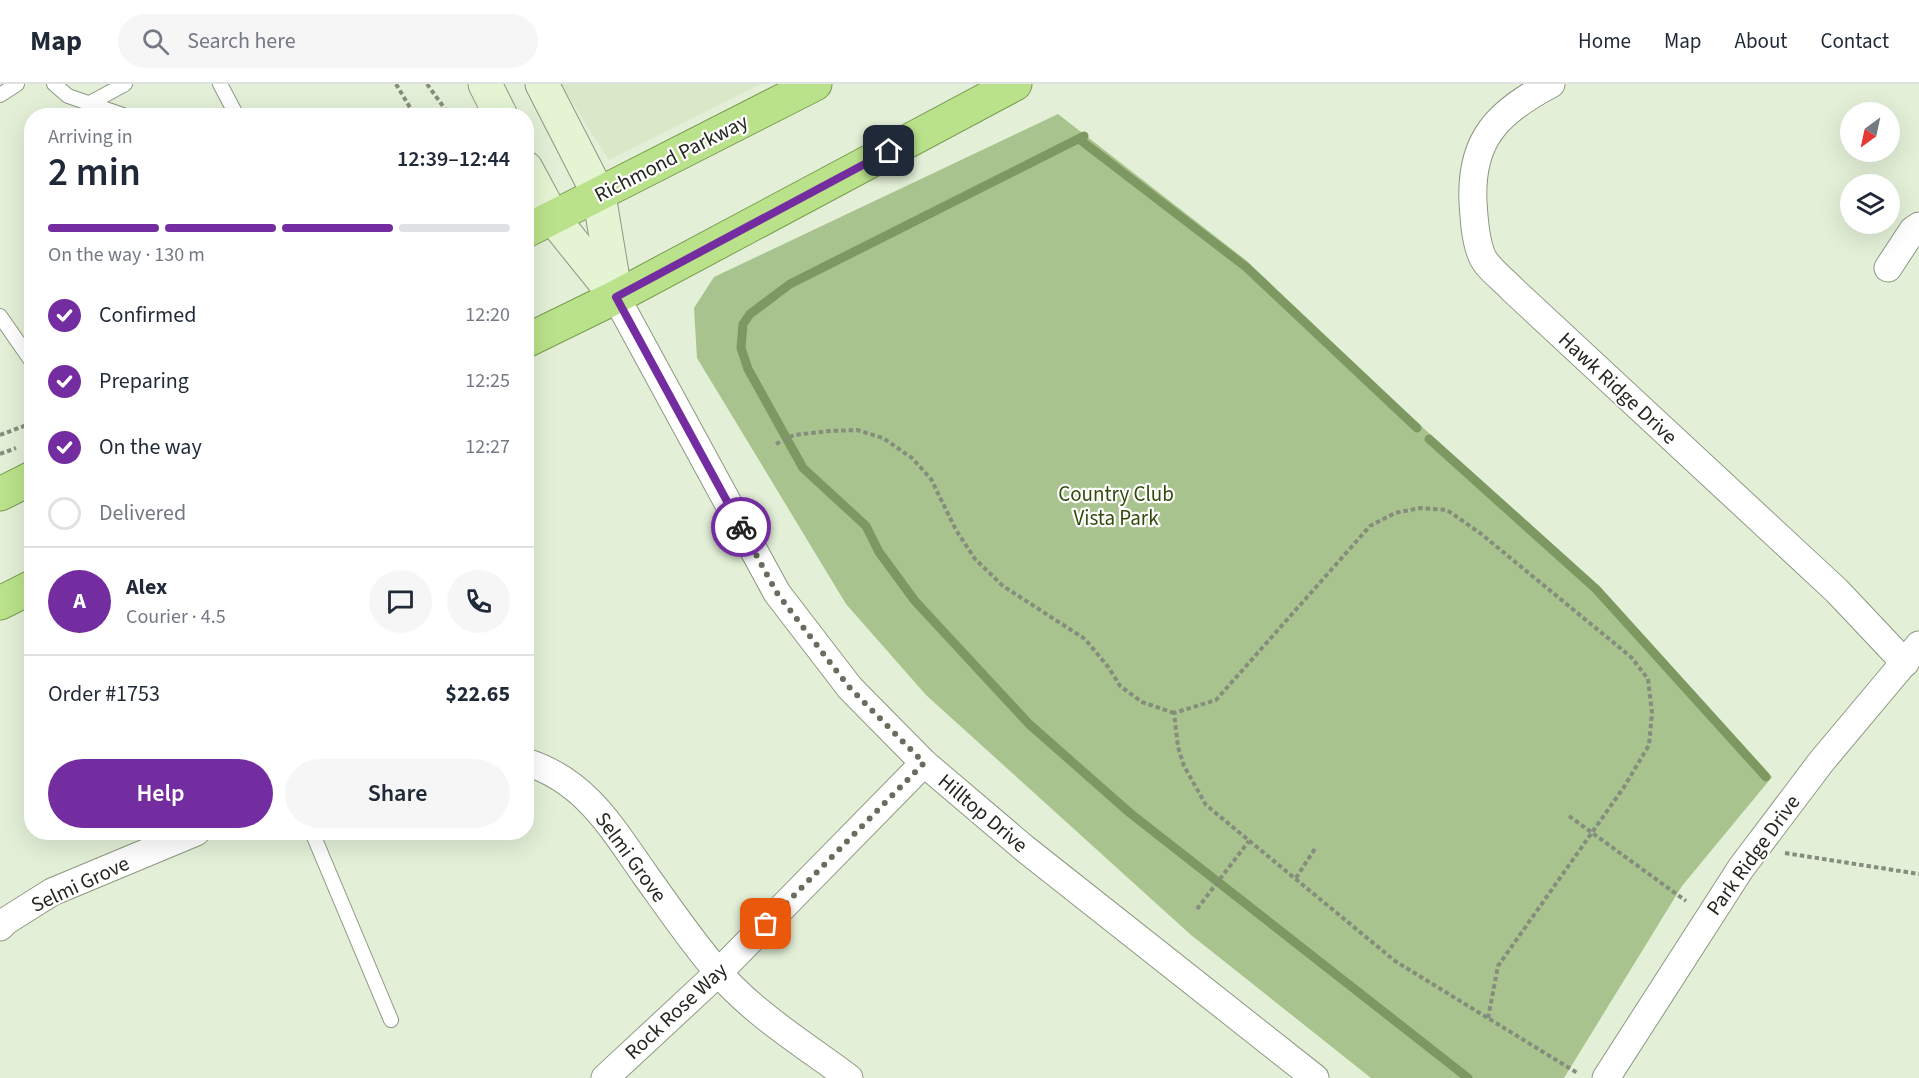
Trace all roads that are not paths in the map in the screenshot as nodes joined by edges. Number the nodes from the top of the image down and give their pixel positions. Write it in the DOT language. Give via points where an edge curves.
graph roads {
  1 [pos="17,84"];
  2 [pos="54,84"];
  3 [pos="125,84"];
  4 [pos="220,84"];
  5 [pos="485,84"];
  6 [pos="542,84"];
  7 [pos="816,84"];
  8 [pos="1015,84"];
  9 [pos="1551,84"];
  10 [pos="0,95"];
  11 [pos="90,103"];
  12 [pos="104,108"];
  13 [pos="233,108"];
  14 [pos="497,108"];
  15 [pos="599,195"];
  16 [pos="534,201"];
  17 [pos="540,225"];
  18 [pos="1919,226"];
  19 [pos="1888,268"];
  20 [pos="616,297"];
  21 [pos="0,316"];
  22 [pos="534,337"];
  23 [pos="24,350"];
  24 [pos="24,482"];
  25 [pos="0,494"];
  26 [pos="24,591"];
  27 [pos="0,603"];
  28 [pos="1912,654"];
  29 [pos="924,763"];
  30 [pos="534,764"];
  31 [pos="177,840"];
  32 [pos="315,840"];
  33 [pos="0,927"];
  34 [pos="718,973"];
  35 [pos="391,1020"];
  36 [pos="605,1078"];
  37 [pos="849,1078"];
  38 [pos="1315,1078"];
  39 [pos="1606,1078"];
  1 -- 10 [label="lane"];
  2 -- 11 [label="lane" via="68,96"];
  3 -- 11 [label="lane"];
  4 -- 13 [label="lane"];
  5 -- 14 [label="main road"];
  6 -- 15 [label="main road, Hilltop Drive"];
  7 -- 15 [label="highway, Richmond Parkway"];
  8 -- 20 [label="highway"];
  9 -- 28 [label="street, Hawk Ridge Drive" via="1503,117 1482,143 1472,176 1482,258 1837,591"];
  11 -- 12 [label="lane"];
  15 -- 17 [label="highway, Richmond Parkway"];
  15 -- 20 [label="main road, Hilltop Drive"];
  16 -- 17 [label="main road, Hilltop Drive"];
  17 -- 20 [label="main road, Hilltop Drive"];
  18 -- 19 [label="street"];
  20 -- 22 [label="highway"];
  20 -- 29 [label="street, Hilltop Drive" via="777,593 850,688"];
  21 -- 23 [label="lane"];
  24 -- 25 [label="highway"];
  26 -- 27 [label="highway"];
  28 -- 39 [label="street, Park Ridge Drive" via="1821,762 1755,849"];
  29 -- 34 [label="street, Rock Rose Way"];
  29 -- 38 [label="street, Hilltop Drive" via="1024,848"];
  30 -- 34 [label="street, Selmi Grove" via="576,787 607,818"];
  31 -- 33 [label="street, Selmi Grove" via="52,892"];
  32 -- 35 [label="lane"];
  34 -- 36 [label="street, Rock Rose Way"];
  34 -- 37 [label="street, Selmi Grove" via="758,1010"];
}
